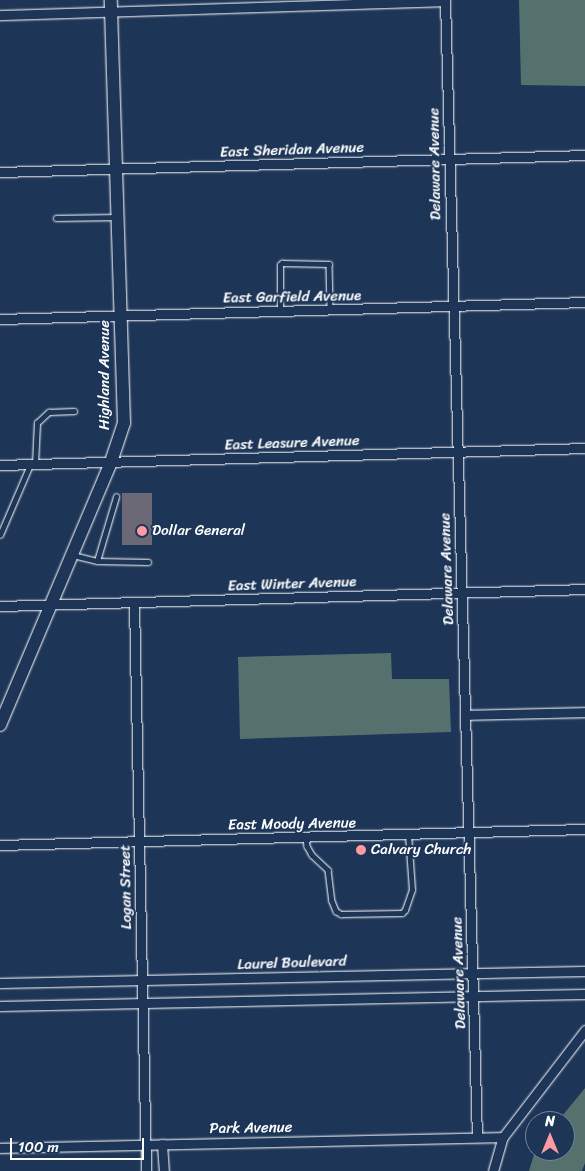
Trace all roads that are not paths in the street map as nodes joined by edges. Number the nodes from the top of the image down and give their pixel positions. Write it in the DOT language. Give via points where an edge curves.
graph roads {
  1 [pos="445,0"];
  2 [pos="111,6"];
  3 [pos="0,15"];
  4 [pos="585,155"];
  5 [pos="449,160"];
  6 [pos="117,169"];
  7 [pos="0,172"];
  8 [pos="119,217"];
  9 [pos="56,218"];
  10 [pos="585,302"];
  11 [pos="453,305"];
  12 [pos="330,310"];
  13 [pos="280,311"];
  14 [pos="122,316"];
  15 [pos="0,319"];
  16 [pos="74,412"];
  17 [pos="585,448"];
  18 [pos="458,452"];
  19 [pos="111,462"];
  20 [pos="32,464"];
  21 [pos="0,465"];
  22 [pos="116,497"];
  23 [pos="0,535"];
  24 [pos="71,555"];
  25 [pos="97,561"];
  26 [pos="148,562"];
  27 [pos="585,588"];
  28 [pos="462,593"];
  29 [pos="134,603"];
  30 [pos="51,605"];
  31 [pos="0,606"];
  32 [pos="585,712"];
  33 [pos="465,715"];
  34 [pos="0,726"];
  35 [pos="585,829"];
  36 [pos="468,832"];
  37 [pos="408,834"];
  38 [pos="306,837"];
  39 [pos="139,841"];
  40 [pos="0,845"];
  41 [pos="585,971"];
  42 [pos="473,973"];
  43 [pos="142,980"];
  44 [pos="0,983"];
  45 [pos="585,994"];
  46 [pos="474,996"];
  47 [pos="142,1004"];
  48 [pos="0,1006"];
  49 [pos="585,1030"];
  50 [pos="477,1136"];
  51 [pos="503,1136"];
  52 [pos="146,1144"];
  53 [pos="162,1144"];
  54 [pos="0,1148"];
  55 [pos="146,1171"];
  56 [pos="164,1171"];
  57 [pos="493,1171"];
  1 -- 2 [label="street"];
  1 -- 5 [label="street, Delaware Avenue"];
  2 -- 3 [label="street"];
  2 -- 6 [label="main road, Highland Avenue"];
  4 -- 5 [label="street, East Sheridan Avenue"];
  5 -- 6 [label="street, East Sheridan Avenue"];
  5 -- 11 [label="street, Delaware Avenue"];
  6 -- 7 [label="street, East Sheridan Avenue"];
  6 -- 8 [label="main road, Highland Avenue"];
  8 -- 9 [label="lane"];
  8 -- 14 [label="main road, Highland Avenue"];
  10 -- 11 [label="street, East Garfield Avenue"];
  11 -- 12 [label="street, East Garfield Avenue"];
  11 -- 18 [label="street, Delaware Avenue"];
  12 -- 13 [label="street, East Garfield Avenue"];
  12 -- 13 [label="lane" via="329,264 282,263"];
  13 -- 14 [label="street, East Garfield Avenue"];
  14 -- 15 [label="street, East Garfield Avenue"];
  14 -- 19 [label="main road, Highland Avenue" via="124,424"];
  16 -- 20 [label="lane" via="49,412 37,423"];
  17 -- 18 [label="street, East Leasure Avenue"];
  18 -- 19 [label="street, East Leasure Avenue"];
  18 -- 28 [label="street, Delaware Avenue"];
  19 -- 20 [label="street, East Leasure Avenue"];
  19 -- 24 [label="main road, Highland Avenue"];
  20 -- 21 [label="street, East Leasure Avenue"];
  20 -- 23 [label="lane"];
  22 -- 25 [label="lane"];
  24 -- 25 [label="lane"];
  24 -- 30 [label="main road, Highland Avenue"];
  25 -- 26 [label="lane"];
  27 -- 28 [label="street, East Winter Avenue"];
  28 -- 29 [label="street, East Winter Avenue"];
  28 -- 33 [label="street, Delaware Avenue"];
  29 -- 30 [label="street, East Winter Avenue"];
  29 -- 39 [label="street, Logan Street"];
  30 -- 31 [label="street, East Winter Avenue"];
  30 -- 34 [label="main road, Highland Avenue"];
  32 -- 33 [label="street"];
  33 -- 36 [label="street, Delaware Avenue"];
  35 -- 36 [label="street, East Moody Avenue"];
  36 -- 37 [label="street, East Moody Avenue"];
  36 -- 42 [label="street, Delaware Avenue"];
  37 -- 38 [label="street, East Moody Avenue"];
  37 -- 38 [label="lane" via="412,890 402,913 341,914 336,911 328,870 312,855"];
  38 -- 39 [label="street, East Moody Avenue"];
  39 -- 40 [label="street, East Moody Avenue"];
  39 -- 43 [label="street, Logan Street"];
  41 -- 42 [label="street, Laurel Boulevard"];
  42 -- 43 [label="street, Laurel Boulevard"];
  42 -- 46 [label="street, Delaware Avenue"];
  43 -- 44 [label="street, Laurel Boulevard"];
  43 -- 47 [label="street, Logan Street"];
  45 -- 46 [label="street"];
  46 -- 47 [label="street"];
  46 -- 50 [label="street, Delaware Avenue"];
  47 -- 48 [label="street"];
  47 -- 52 [label="street, Logan Street"];
  49 -- 51 [label="street"];
  50 -- 51 [label="street, Park Avenue"];
  50 -- 53 [label="street, Park Avenue"];
  51 -- 57 [label="street"];
  52 -- 53 [label="street, Park Avenue"];
  52 -- 54 [label="street, Park Avenue"];
  52 -- 55 [label="street, Logan Street"];
  53 -- 56 [label="street"];
}
